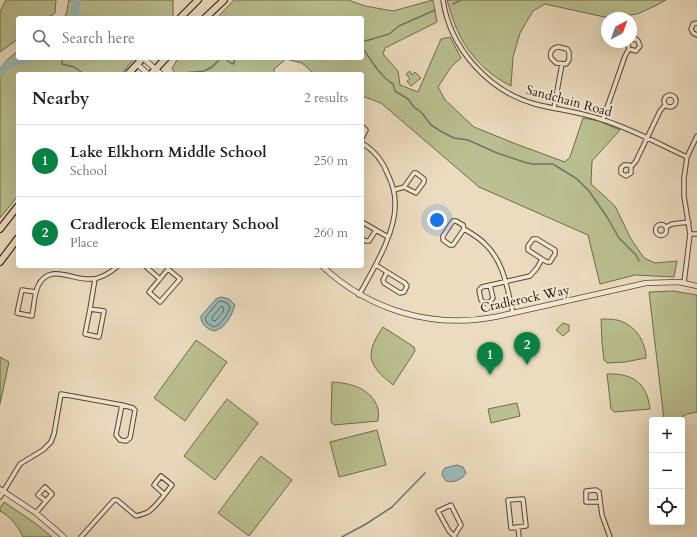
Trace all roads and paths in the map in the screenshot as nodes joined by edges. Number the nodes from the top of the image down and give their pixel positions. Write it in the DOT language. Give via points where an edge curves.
graph roads {
  1 [pos="198,0"];
  2 [pos="224,0"];
  3 [pos="443,0"];
  4 [pos="182,16"];
  5 [pos="206,16"];
  6 [pos="697,23"];
  7 [pos="697,35"];
  8 [pos="637,40"];
  9 [pos="629,49"];
  10 [pos="141,60"];
  11 [pos="144,60"];
  12 [pos="164,60"];
  13 [pos="137,64"];
  14 [pos="562,64"];
  15 [pos="130,72"];
  16 [pos="146,72"];
  17 [pos="153,72"];
  18 [pos="665,105"];
  19 [pos="554,108"];
  20 [pos="603,120"];
  21 [pos="697,136"];
  22 [pos="647,139"];
  23 [pos="364,144"];
  24 [pos="695,145"];
  25 [pos="687,157"];
  26 [pos="631,167"];
  27 [pos="404,187"];
  28 [pos="394,190"];
  29 [pos="16,209"];
  30 [pos="689,222"];
  31 [pos="364,223"];
  32 [pos="666,227"];
  33 [pos="0,229"];
  34 [pos="464,229"];
  35 [pos="376,230"];
  36 [pos="690,234"];
  37 [pos="697,234"];
  38 [pos="388,237"];
  39 [pos="364,240"];
  40 [pos="16,241"];
  41 [pos="542,260"];
  42 [pos="0,262"];
  43 [pos="376,265"];
  44 [pos="115,268"];
  45 [pos="147,268"];
  46 [pos="324,268"];
  47 [pos="387,272"];
  48 [pos="95,279"];
  49 [pos="160,279"];
  50 [pos="506,282"];
  51 [pos="684,283"];
  52 [pos="490,285"];
  53 [pos="697,286"];
  54 [pos="36,292"];
  55 [pos="359,295"];
  56 [pos="90,309"];
  57 [pos="513,313"];
  58 [pos="122,405"];
  59 [pos="1,490"];
  60 [pos="164,494"];
  61 [pos="0,497"];
  62 [pos="46,501"];
  63 [pos="600,502"];
  64 [pos="36,513"];
  65 [pos="518,527"];
  66 [pos="64,537"];
  67 [pos="81,537"];
  68 [pos="454,537"];
  69 [pos="519,537"];
  70 [pos="610,537"];
  1 -- 4 [label="main road"];
  2 -- 5 [label="main road"];
  3 -- 19 [label="street, Sandchain Road" via="455,37 474,66 507,92 534,104"];
  6 -- 7 [label="street" via="693,24 691,29"];
  8 -- 9 [label="street" via="640,46 636,51"];
  9 -- 20 [label="street"];
  10 -- 13 [label="main road"];
  11 -- 17 [label="street"];
  12 -- 17 [label="main road"];
  13 -- 15 [label="main road"];
  13 -- 16 [label="street"];
  14 -- 14 [label="street" via="569,60 569,52 564,48 555,48 551,52 551,58 554,62"];
  14 -- 19 [label="street"];
  18 -- 22 [label="street"];
  19 -- 20 [label="street, Sandchain Road" via="588,114"];
  20 -- 22 [label="street, Sandchain Road"];
  21 -- 24 [label="street"];
  22 -- 25 [label="street, Sandchain Road"];
  22 -- 26 [label="street"];
  23 -- 28 [label="street" via="383,162"];
  24 -- 25 [label="street"];
  25 -- 30 [label="street" via="684,187"];
  27 -- 27 [label="street" via="414,173 424,179 416,193"];
  27 -- 28 [label="street"];
  28 -- 38 [label="street" via="394,214"];
  29 -- 33 [label="main road"];
  30 -- 32 [label="street"];
  30 -- 36 [label="street"];
  31 -- 35 [label="street"];
  34 -- 34 [label="street" via="454,245 443,240 453,221 462,225"];
  34 -- 50 [label="street" via="492,251 500,263"];
  35 -- 38 [label="street"];
  35 -- 39 [label="street" via="369,240"];
  36 -- 37 [label="street"];
  36 -- 51 [label="street"];
  38 -- 43 [label="street"];
  40 -- 42 [label="main road"];
  41 -- 41 [label="street" via="528,250 533,239 556,250 550,262"];
  41 -- 50 [label="street" via="530,276"];
  43 -- 47 [label="street"];
  43 -- 55 [label="street"];
  44 -- 48 [label="street"];
  45 -- 49 [label="street"];
  46 -- 55 [label="street, Cradlerock Way"];
  47 -- 47 [label="street" via="405,283 407,286 404,292 384,282"];
  48 -- 54 [label="street" via="60,273 49,274 39,283"];
  48 -- 56 [label="street"];
  49 -- 49 [label="street" via="148,292 160,302 180,279 168,269"];
  50 -- 52 [label="street"];
  50 -- 57 [label="street"];
  51 -- 53 [label="street, Cradlerock Way"];
  51 -- 57 [label="street, Cradlerock Way" via="646,283"];
  52 -- 52 [label="street" via="479,290 484,303 490,302 493,298"];
  54 -- 54 [label="street" via="32,316 17,313 22,290"];
  55 -- 57 [label="street, Cradlerock Way" via="390,308 432,319 477,320"];
  56 -- 56 [label="street" via="85,334 99,337 104,311"];
  58 -- 58 [label="street" via="116,435 120,440 126,441 130,438 135,410"];
  58 -- 59 [label="street" via="61,394 51,442 20,464"];
  59 -- 61 [label="street"];
  59 -- 64 [label="street"];
  60 -- 60 [label="street" via="172,485 161,476 154,485"];
  60 -- 67 [label="street" via="148,512 136,516 114,500"];
  62 -- 64 [label="street"];
  63 -- 63 [label="street" via="598,490 586,491 586,502"];
  63 -- 70 [label="street"];
  64 -- 66 [label="street"];
  65 -- 65 [label="street" via="510,528 508,500 523,499 526,526"];
  65 -- 69 [label="street"];
  68 -- 68 [label="street" via="438,511 451,505 461,525"];
}
